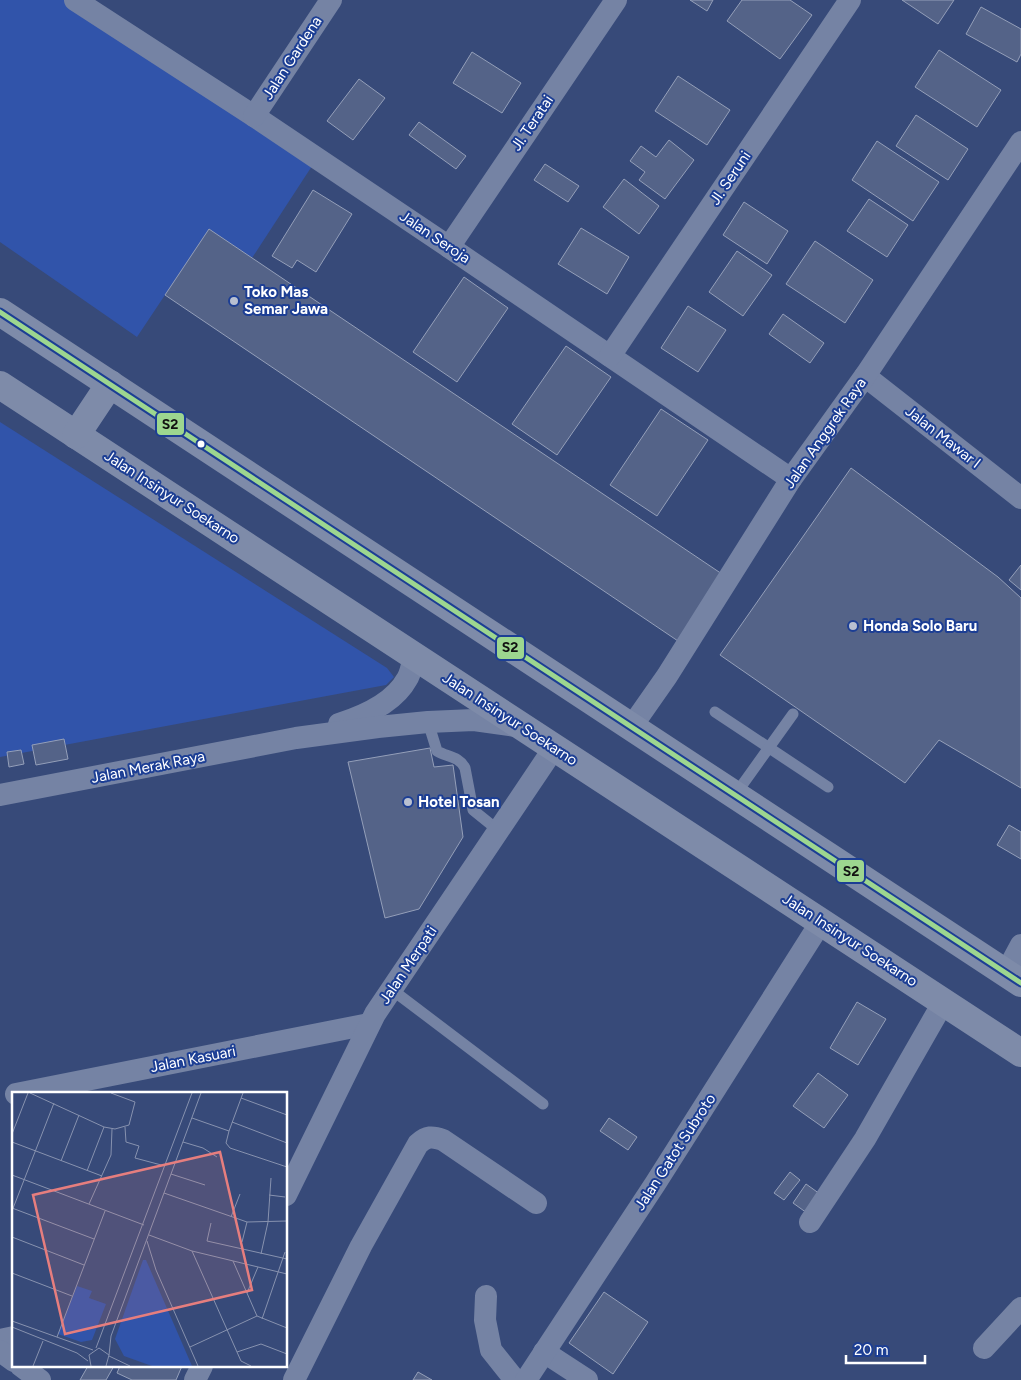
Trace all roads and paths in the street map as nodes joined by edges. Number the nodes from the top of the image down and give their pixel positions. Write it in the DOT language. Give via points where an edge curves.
graph roads {
  1 [pos="75,0"];
  2 [pos="330,0"];
  3 [pos="616,0"];
  4 [pos="850,0"];
  5 [pos="254,116"];
  6 [pos="1021,142"];
  7 [pos="449,247"];
  8 [pos="0,312"];
  9 [pos="610,356"];
  10 [pos="865,376"];
  11 [pos="110,384"];
  12 [pos="0,385"];
  13 [pos="76,435"];
  14 [pos="791,479"];
  15 [pos="1021,498"];
  16 [pos="414,656"];
  17 [pos="715,712"];
  18 [pos="793,714"];
  19 [pos="428,722"];
  20 [pos="632,726"];
  21 [pos="522,727"];
  22 [pos="296,738"];
  23 [pos="769,747"];
  24 [pos="554,748"];
  25 [pos="828,787"];
  26 [pos="0,795"];
  27 [pos="735,795"];
  28 [pos="498,831"];
  29 [pos="822,922"];
  30 [pos="1021,945"];
  31 [pos="1013,978"];
  32 [pos="391,989"];
  33 [pos="944,1001"];
  34 [pos="369,1024"];
  35 [pos="1021,1053"];
  36 [pos="25,1092"];
  37 [pos="543,1104"];
  38 [pos="288,1191"];
  39 [pos="536,1203"];
  40 [pos="810,1222"];
  41 [pos="486,1296"];
  42 [pos="1021,1308"];
  43 [pos="984,1348"];
  44 [pos="0,1352"];
  45 [pos="544,1352"];
  46 [pos="12,1360"];
  47 [pos="24,1368"];
  48 [pos="201,1368"];
  49 [pos="40,1380"];
  50 [pos="195,1380"];
  51 [pos="294,1380"];
  52 [pos="515,1380"];
  53 [pos="526,1380"];
  54 [pos="587,1380"];
  1 -- 5 [label="street, Jalan Seroja"];
  2 -- 5 [label="street, Jalan Gardena"];
  3 -- 7 [label="street, Jl. Teratai"];
  4 -- 9 [label="street, Jl. Seruni"];
  5 -- 7 [label="street, Jalan Seroja"];
  6 -- 10 [label="street, Jalan Anggrek Raya"];
  7 -- 9 [label="street, Jalan Seroja"];
  8 -- 11 [label="main road"];
  9 -- 14 [label="street, Jalan Seroja"];
  10 -- 14 [label="street, Jalan Anggrek Raya"];
  10 -- 15 [label="street, Jalan Mawar I"];
  11 -- 13 [label="main road"];
  11 -- 20 [label="main road"];
  12 -- 13 [label="main road, Jalan Insinyur Soekarno"];
  13 -- 16 [label="main road, Jalan Insinyur Soekarno"];
  14 -- 20 [label="street, Jalan Anggrek Raya"];
  16 -- 21 [label="main road, Jalan Insinyur Soekarno"];
  16 -- 22 [label="street, Jalan Merak Raya" via="409,678 398,692 378,707 355,719"];
  17 -- 23 [label="lane"];
  18 -- 23 [label="lane"];
  19 -- 21 [label="street, Jalan Merak Raya" via="474,720"];
  19 -- 22 [label="street, Jalan Merak Raya"];
  19 -- 28 [label="lane" via="437,751 462,762 473,810"];
  20 -- 27 [label="main road"];
  21 -- 24 [label="main road, Jalan Insinyur Soekarno"];
  22 -- 26 [label="street, Jalan Merak Raya"];
  23 -- 25 [label="lane"];
  23 -- 27 [label="lane"];
  24 -- 28 [label="street, Jalan Merpati"];
  24 -- 29 [label="main road, Jalan Insinyur Soekarno"];
  27 -- 31 [label="main road"];
  28 -- 32 [label="street, Jalan Merpati"];
  29 -- 33 [label="main road, Jalan Insinyur Soekarno"];
  29 -- 45 [label="street, Jalan Gatot Subroto"];
  30 -- 31 [label="street"];
  32 -- 34 [label="street, Jalan Merpati"];
  32 -- 37 [label="lane"];
  33 -- 35 [label="main road, Jalan Insinyur Soekarno"];
  33 -- 40 [label="street" via="865,1139"];
  34 -- 36 [label="street, Jalan Kasuari"];
  34 -- 38 [label="street, Jalan Merpati"];
  39 -- 51 [label="street" via="443,1140 425,1138 418,1144 361,1246"];
  41 -- 52 [label="street" via="485,1320 491,1350"];
  42 -- 43 [label="street"];
  44 -- 46 [label="street"];
  45 -- 53 [label="street, Jalan Gatot Subroto"];
  45 -- 54 [label="street"];
  47 -- 49 [label="street"];
  48 -- 50 [label="street"];
}
